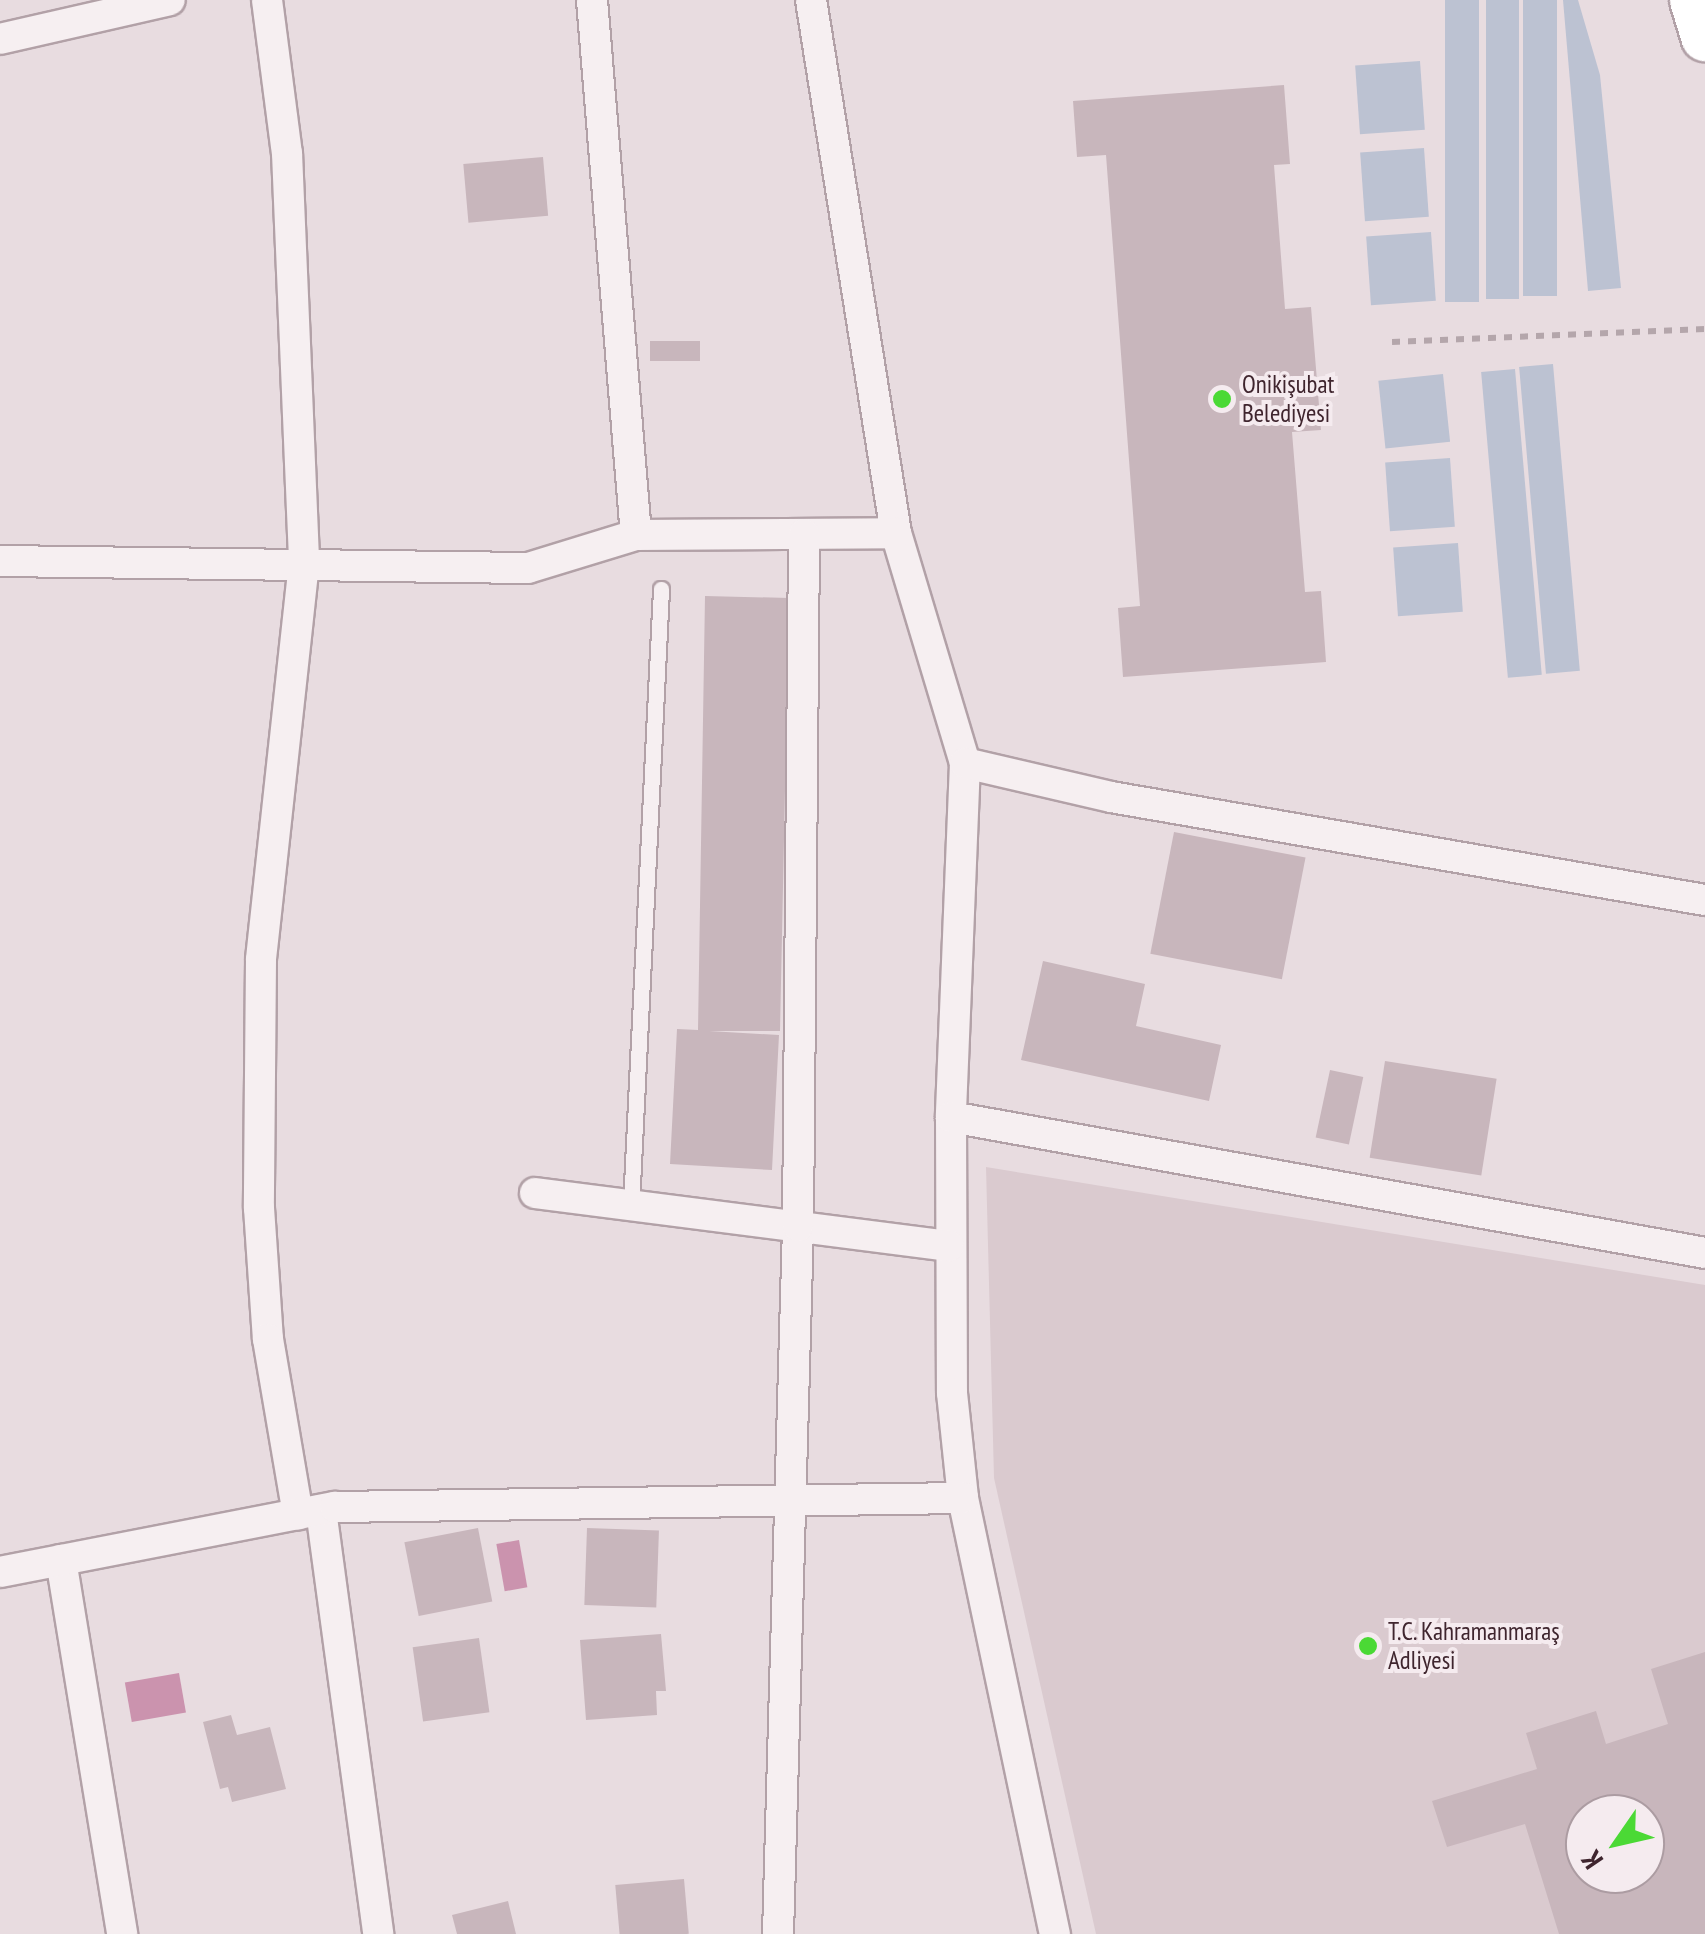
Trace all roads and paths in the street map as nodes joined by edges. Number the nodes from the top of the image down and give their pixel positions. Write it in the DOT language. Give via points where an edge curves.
graph roads {
  1 [pos="170,0"];
  2 [pos="267,0"];
  3 [pos="592,0"];
  4 [pos="811,0"];
  5 [pos="1694,0"];
  6 [pos="1705,36"];
  7 [pos="0,39"];
  8 [pos="1705,329"];
  9 [pos="1392,342"];
  10 [pos="896,533"];
  11 [pos="804,534"];
  12 [pos="636,535"];
  13 [pos="0,560"];
  14 [pos="304,563"];
  15 [pos="661,589"];
  16 [pos="966,763"];
  17 [pos="1705,900"];
  18 [pos="951,1117"];
  19 [pos="535,1193"];
  20 [pos="631,1205"];
  21 [pos="798,1226"];
  22 [pos="949,1246"];
  23 [pos="1705,1254"];
  24 [pos="963,1498"];
  25 [pos="784,1501"];
  26 [pos="310,1512"];
  27 [pos="61,1560"];
  28 [pos="0,1572"];
  29 [pos="122,1934"];
  30 [pos="378,1934"];
  31 [pos="778,1934"];
  32 [pos="1055,1934"];
  1 -- 7 [label="street"];
  2 -- 14 [label="street" via="287,152"];
  3 -- 12 [label="street"];
  4 -- 10 [label="street"];
  5 -- 6 [label="main road"];
  8 -- 9 [label="path"];
  10 -- 11 [label="street"];
  10 -- 16 [label="street"];
  11 -- 12 [label="street"];
  11 -- 21 [label="street"];
  12 -- 14 [label="street" via="528,568"];
  13 -- 14 [label="street"];
  14 -- 26 [label="street" via="261,960 259,1208 268,1338"];
  15 -- 20 [label="lane"];
  16 -- 17 [label="street" via="1110,797"];
  16 -- 18 [label="street"];
  18 -- 22 [label="street"];
  18 -- 23 [label="street"];
  19 -- 20 [label="street"];
  20 -- 21 [label="street"];
  21 -- 22 [label="street"];
  21 -- 25 [label="street"];
  22 -- 24 [label="street"];
  24 -- 25 [label="street"];
  24 -- 32 [label="street"];
  25 -- 26 [label="street"];
  25 -- 31 [label="street"];
  26 -- 27 [label="street"];
  26 -- 30 [label="street"];
  27 -- 28 [label="street"];
  27 -- 29 [label="street"];
}
